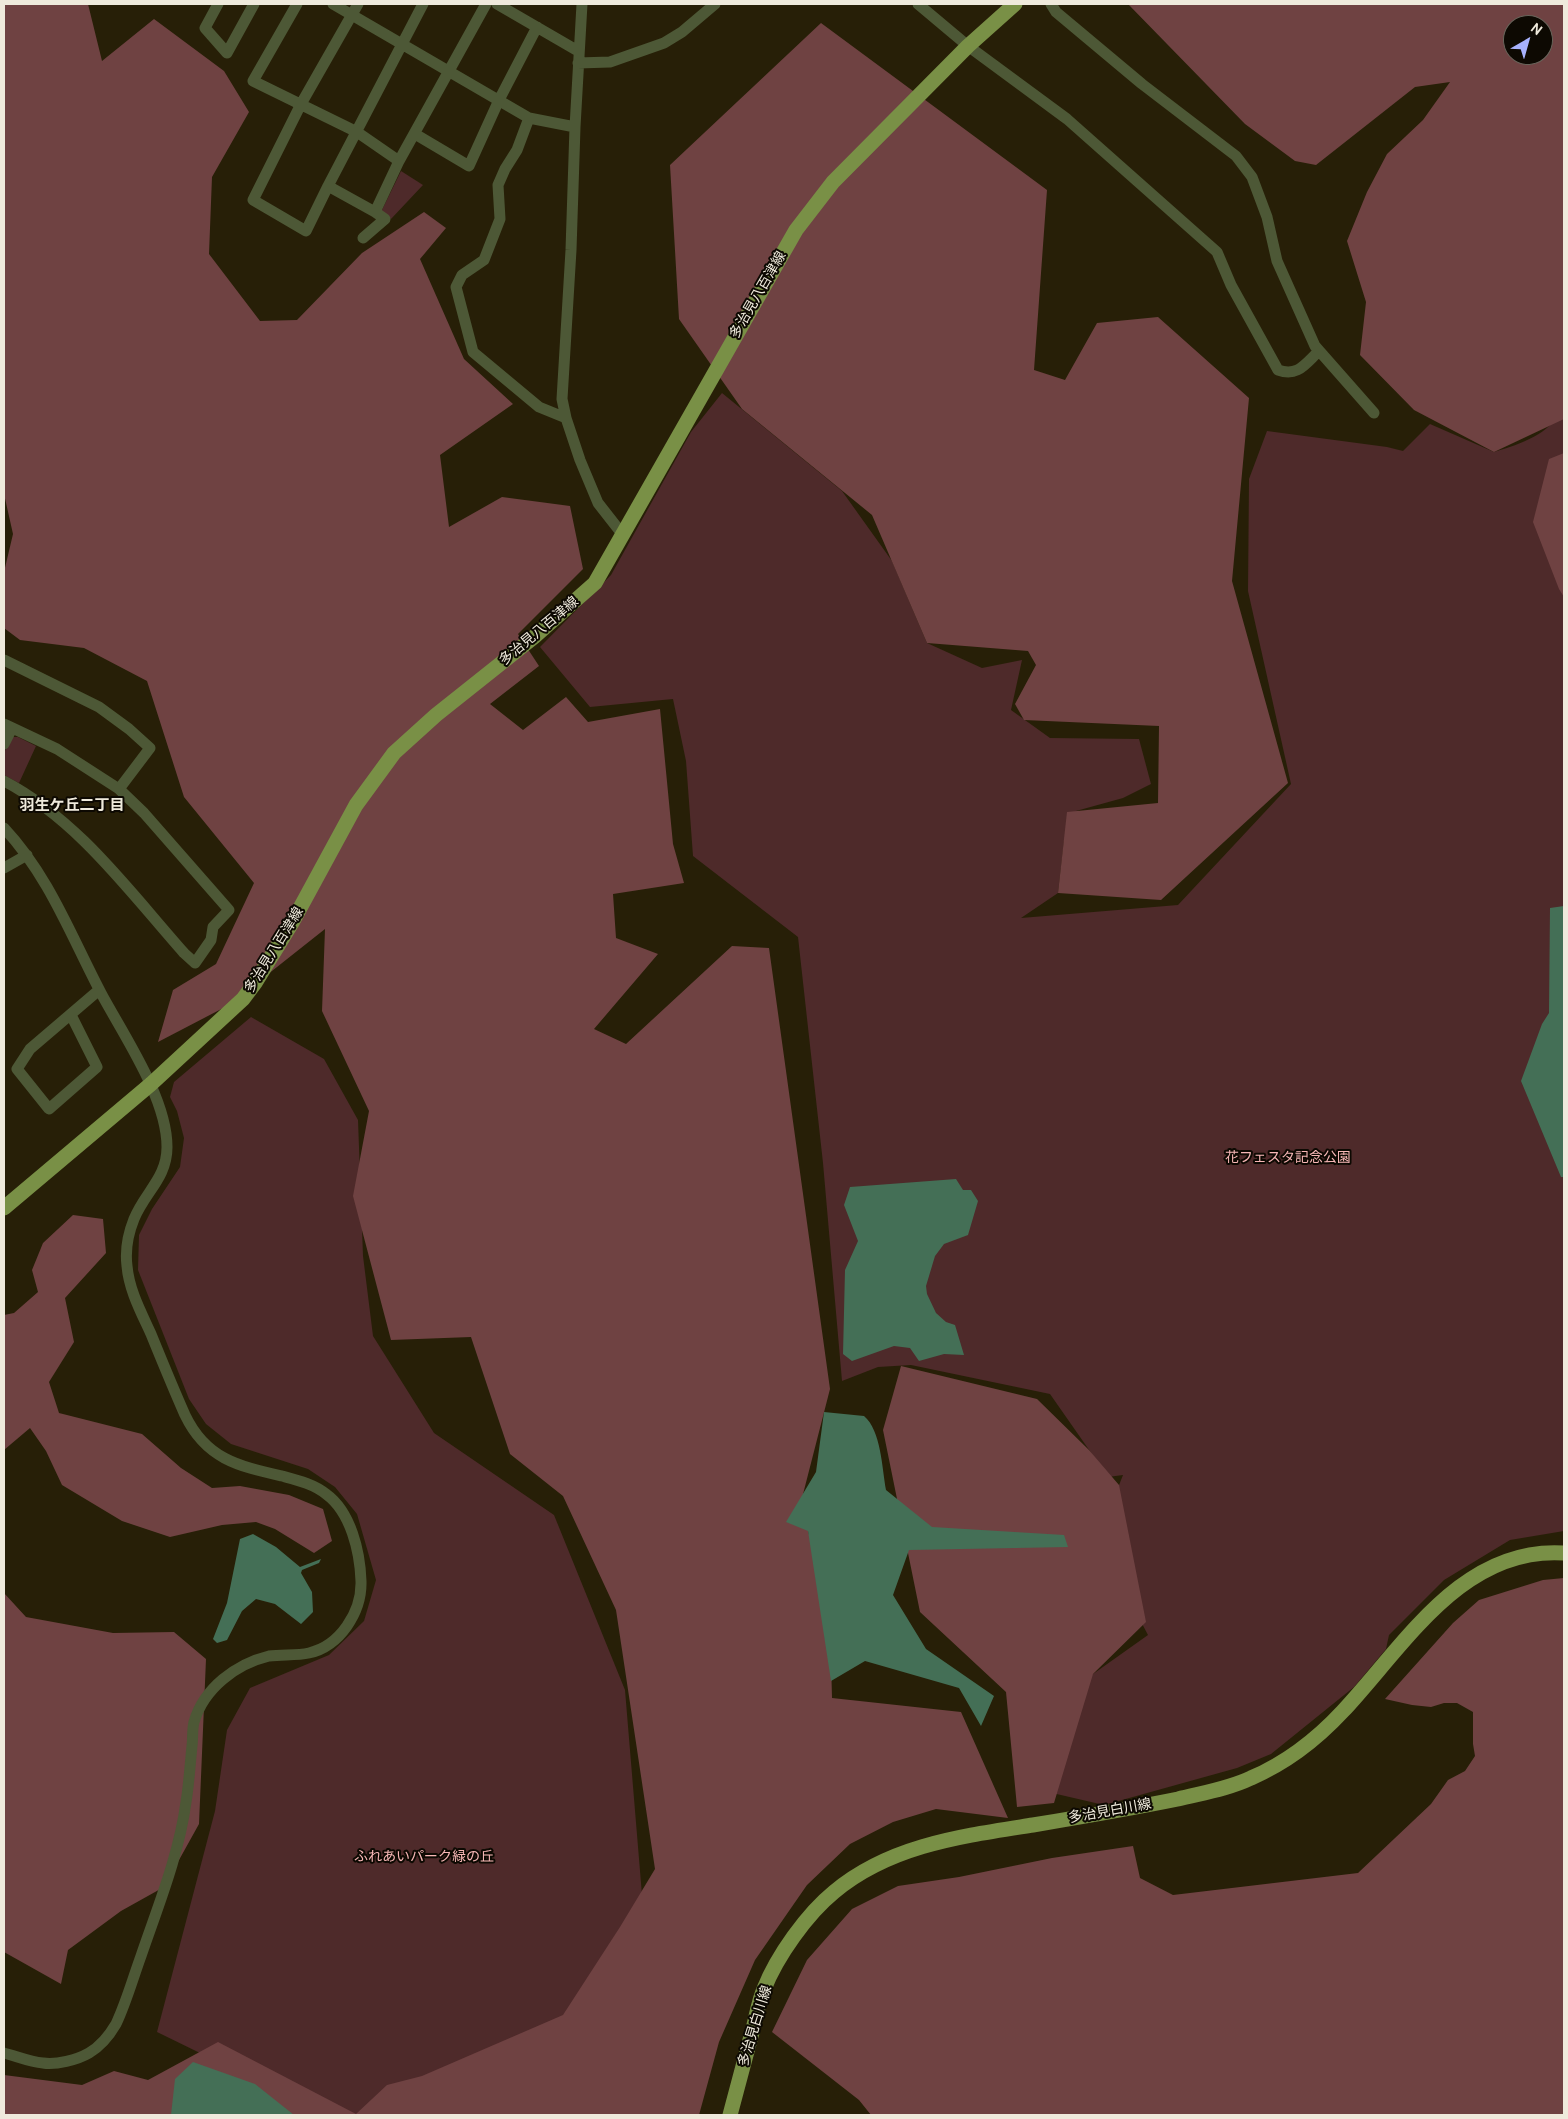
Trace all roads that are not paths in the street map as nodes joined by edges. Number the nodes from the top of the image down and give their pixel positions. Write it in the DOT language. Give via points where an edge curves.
graph roads {
  1 [pos="218,4"];
  2 [pos="254,4"];
  3 [pos="297,4"];
  4 [pos="333,4"];
  5 [pos="358,4"];
  6 [pos="423,4"];
  7 [pos="486,4"];
  8 [pos="497,4"];
  9 [pos="582,4"];
  10 [pos="715,4"];
  11 [pos="918,4"];
  12 [pos="1015,4"];
  13 [pos="1050,4"];
  14 [pos="352,14"];
  15 [pos="536,27"];
  16 [pos="402,44"];
  17 [pos="968,46"];
  18 [pos="578,57"];
  19 [pos="449,71"];
  20 [pos="499,100"];
  21 [pos="301,104"];
  22 [pos="529,118"];
  23 [pos="575,127"];
  24 [pos="356,132"];
  25 [pos="414,134"];
  26 [pos="399,161"];
  27 [pos="328,186"];
  28 [pos="375,212"];
  29 [pos="364,238"];
  30 [pos="1319,351"];
  31 [pos="1374,413"];
  32 [pos="566,418"];
  33 [pos="623,535"];
  34 [pos="4,660"];
  35 [pos="8,726"];
  36 [pos="4,744"];
  37 [pos="4,781"];
  38 [pos="119,789"];
  39 [pos="4,828"];
  40 [pos="27,855"];
  41 [pos="4,868"];
  42 [pos="100,990"];
  43 [pos="71,1015"];
  44 [pos="151,1084"];
  45 [pos="4,1208"];
  46 [pos="1564,1553"];
  47 [pos="4,2053"];
  48 [pos="730,2115"];
  1 -- 2 [label="street" via="205,28 227,53"];
  3 -- 21 [label="street" via="253,81"];
  4 -- 14 [label="street"];
  5 -- 14 [label="street"];
  6 -- 16 [label="street"];
  7 -- 19 [label="street"];
  8 -- 15 [label="street"];
  9 -- 18 [label="street"];
  10 -- 18 [label="street" via="664,43 610,62"];
  11 -- 17 [label="street"];
  12 -- 17 [label="main road, 多治見八百津線"];
  13 -- 30 [label="street" via="1142,84 1236,156 1252,177 1267,216 1277,261"];
  14 -- 16 [label="street"];
  14 -- 21 [label="street"];
  15 -- 18 [label="street"];
  15 -- 20 [label="street"];
  16 -- 19 [label="street"];
  16 -- 24 [label="street"];
  17 -- 30 [label="street" via="1067,119 1217,252 1231,285 1278,370 1288,374 1299,370"];
  17 -- 33 [label="main road, 多治見八百津線" via="832,182 796,230"];
  18 -- 23 [label="street"];
  19 -- 20 [label="street"];
  19 -- 25 [label="street"];
  20 -- 22 [label="street"];
  20 -- 25 [label="street" via="469,166"];
  21 -- 24 [label="street"];
  21 -- 27 [label="street" via="253,200 306,231"];
  22 -- 23 [label="street"];
  22 -- 32 [label="street" via="517,150 498,185 500,219 484,260 462,275 456,287 473,352 539,407"];
  23 -- 32 [label="street" via="562,399"];
  24 -- 26 [label="street"];
  24 -- 27 [label="street"];
  25 -- 26 [label="street"];
  26 -- 28 [label="street"];
  27 -- 28 [label="street"];
  28 -- 29 [label="street" via="385,219"];
  30 -- 31 [label="street"];
  32 -- 33 [label="street" via="598,503"];
  33 -- 44 [label="main road, 多治見八百津線" via="595,583 394,754 356,806 255,983 226,1015"];
  34 -- 38 [label="street" via="99,707 150,748"];
  35 -- 36 [label="street"];
  35 -- 38 [label="street" via="57,749"];
  37 -- 38 [label="street" via="25,792 80,835 195,963 211,940 213,927 228,910 144,813"];
  39 -- 40 [label="street"];
  40 -- 41 [label="street"];
  40 -- 42 [label="street" via="47,885"];
  42 -- 43 [label="street"];
  42 -- 44 [label="street"];
  43 -- 43 [label="street" via="30,1049 17,1069 49,1109 97,1067"];
  44 -- 45 [label="main road, 多治見八百津線"];
  44 -- 47 [label="street" via="164,1122 167,1150 164,1170 138,1210 129,1235 126,1260 131,1287 187,1418 203,1444 224,1459 301,1480 328,1494 344,1513 354,1538 362,1586 358,1605 348,1626 331,1642 313,1652 272,1655 238,1667 218,1684 205,1701 194,1722 186,1804 178,1841 131,1984 106,2040 78,2058 44,2064"];
  46 -- 48 [label="main road, 多治見白川線" via="1524,1554 1489,1568 1466,1582 1430,1611 1341,1714 1295,1755 1251,1778 1196,1795 1131,1809 964,1836 910,1849 865,1869 834,1892 810,1916 785,1950 764,1988"];
}
